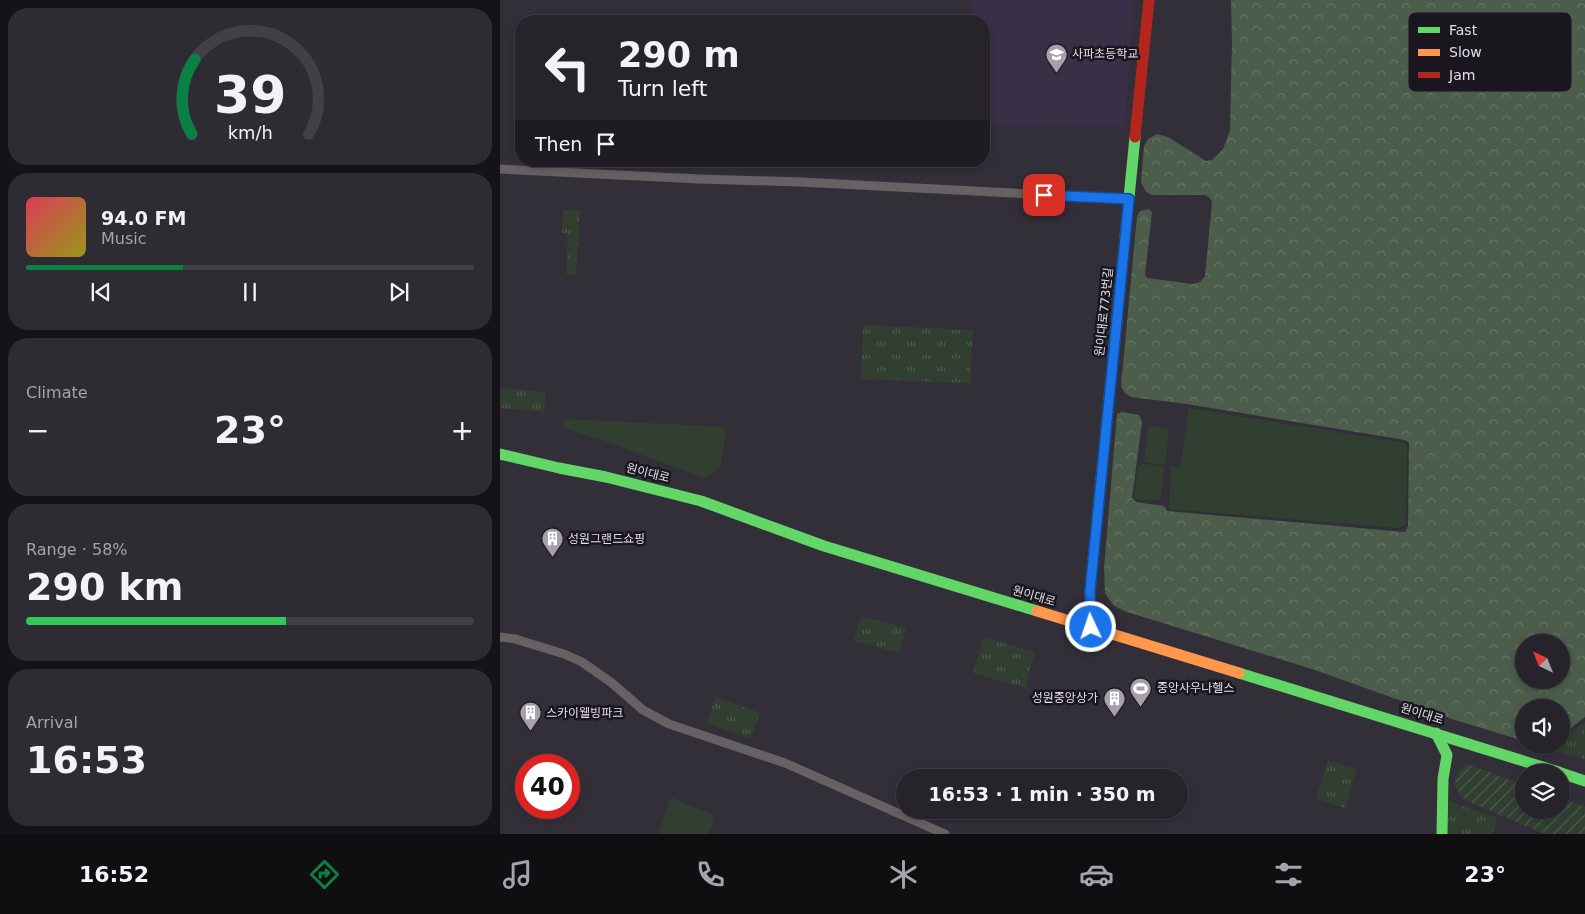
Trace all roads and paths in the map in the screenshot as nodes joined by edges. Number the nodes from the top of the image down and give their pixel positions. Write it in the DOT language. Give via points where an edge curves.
graph roads {
  1 [pos="1149,0"];
  2 [pos="500,169"];
  3 [pos="1129,199"];
  4 [pos="500,454"];
  5 [pos="1091,627"];
  6 [pos="500,637"];
  7 [pos="1436,733"];
  8 [pos="1532,764"];
  9 [pos="1570,776"];
  10 [pos="1585,781"];
  11 [pos="945,834"];
  12 [pos="1442,834"];
  1 -- 3 [label="main road, 원이대로773번길"];
  2 -- 3 [label="street"];
  3 -- 5 [label="main road, 원이대로773번길" via="1090,591"];
  4 -- 5 [label="main road, 원이대로" via="701,501 824,546"];
  5 -- 7 [label="main road, 원이대로"];
  6 -- 11 [label="street" via="523,641 582,662 643,710 669,724 785,763"];
  7 -- 8 [label="main road, 원이대로"];
  7 -- 12 [label="main road" via="1447,755"];
  9 -- 10 [label="main road, 원이대로"];
}
